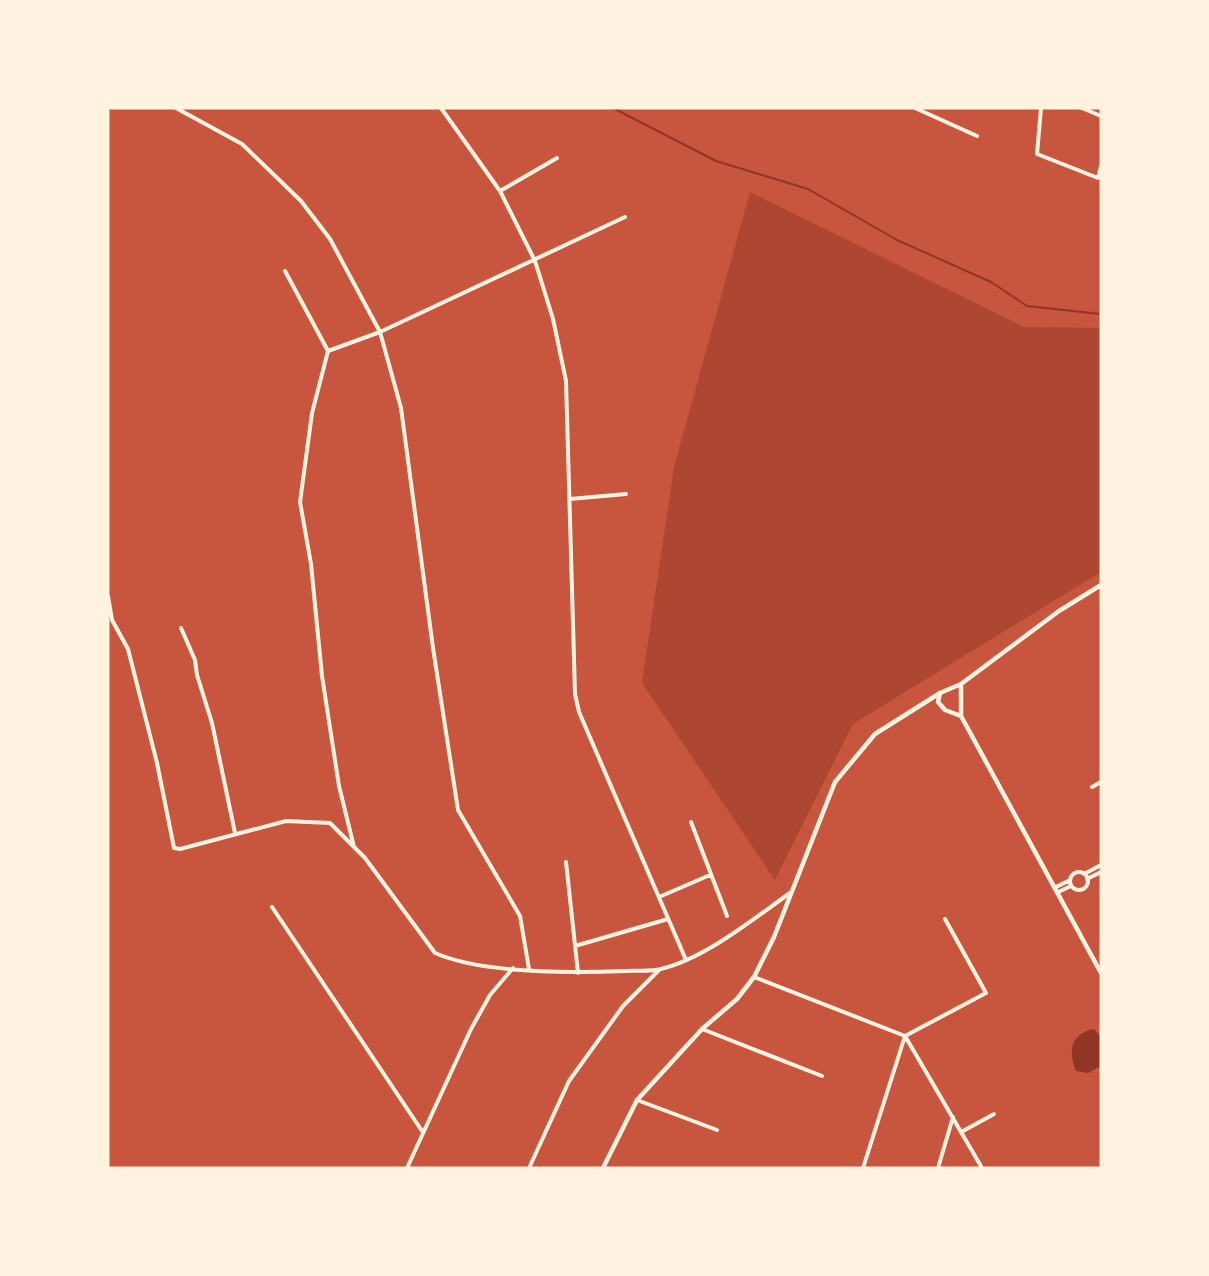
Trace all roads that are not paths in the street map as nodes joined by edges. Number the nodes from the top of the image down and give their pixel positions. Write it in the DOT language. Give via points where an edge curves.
graph roads {
  1 [pos="176,108"];
  2 [pos="441,108"];
  3 [pos="915,108"];
  4 [pos="1041,108"];
  5 [pos="1082,108"];
  6 [pos="1101,116"];
  7 [pos="976,136"];
  8 [pos="557,158"];
  9 [pos="1101,166"];
  10 [pos="500,191"];
  11 [pos="625,217"];
  12 [pos="535,261"];
  13 [pos="285,271"];
  14 [pos="380,332"];
  15 [pos="328,351"];
  16 [pos="626,494"];
  17 [pos="570,499"];
  18 [pos="1101,585"];
  19 [pos="108,596"];
  20 [pos="181,628"];
  21 [pos="961,684"];
  22 [pos="940,693"];
  23 [pos="961,716"];
  24 [pos="1101,782"];
  25 [pos="1092,787"];
  26 [pos="691,822"];
  27 [pos="235,833"];
  28 [pos="354,848"];
  29 [pos="566,862"];
  30 [pos="1101,865"];
  31 [pos="1101,872"];
  32 [pos="1084,874"];
  33 [pos="710,875"];
  34 [pos="1087,879"];
  35 [pos="1070,880"];
  36 [pos="1071,886"];
  37 [pos="1057,890"];
  38 [pos="790,893"];
  39 [pos="659,897"];
  40 [pos="272,907"];
  41 [pos="727,916"];
  42 [pos="668,919"];
  43 [pos="945,919"];
  44 [pos="575,946"];
  45 [pos="686,960"];
  46 [pos="513,968"];
  47 [pos="529,969"];
  48 [pos="660,969"];
  49 [pos="578,973"];
  50 [pos="1101,973"];
  51 [pos="754,977"];
  52 [pos="702,1029"];
  53 [pos="905,1036"];
  54 [pos="822,1076"];
  55 [pos="637,1100"];
  56 [pos="994,1114"];
  57 [pos="954,1116"];
  58 [pos="717,1130"];
  59 [pos="422,1131"];
  60 [pos="963,1131"];
  61 [pos="407,1168"];
  62 [pos="530,1168"];
  63 [pos="603,1168"];
  64 [pos="863,1168"];
  65 [pos="938,1168"];
  66 [pos="982,1168"];
  1 -- 14 [label="street" via="242,144 301,201 330,239"];
  2 -- 10 [label="street"];
  3 -- 7 [label="street"];
  4 -- 9 [label="street" via="1037,154 1098,178"];
  5 -- 6 [label="street"];
  8 -- 10 [label="street"];
  10 -- 12 [label="street"];
  11 -- 12 [label="street"];
  12 -- 14 [label="street"];
  12 -- 17 [label="street" via="566,381"];
  13 -- 15 [label="street"];
  14 -- 15 [label="street"];
  14 -- 47 [label="street" via="401,408 458,810 520,916"];
  15 -- 28 [label="street" via="312,413 300,502 311,564 323,685 339,786"];
  16 -- 17 [label="street"];
  17 -- 39 [label="street" via="575,694 579,712"];
  18 -- 21 [label="street" via="1059,611"];
  19 -- 27 [label="street" via="112,620 128,649 154,752 171,843 180,849"];
  20 -- 27 [label="street" via="195,660 212,723"];
  21 -- 22 [label="street"];
  21 -- 23 [label="street"];
  22 -- 23 [label="street" via="941,707"];
  22 -- 38 [label="street" via="875,734 835,782"];
  23 -- 37 [label="street"];
  24 -- 25 [label="street"];
  26 -- 33 [label="street"];
  27 -- 28 [label="street" via="286,821 330,823"];
  28 -- 46 [label="street" via="435,954"];
  29 -- 44 [label="street"];
  30 -- 32 [label="street"];
  31 -- 34 [label="street"];
  32 -- 34 [label="street"];
  32 -- 35 [label="street" via="1075,873"];
  33 -- 39 [label="street"];
  33 -- 41 [label="street"];
  34 -- 36 [label="street" via="1082,890"];
  35 -- 36 [label="street"];
  35 -- 37 [label="street"];
  36 -- 37 [label="street"];
  37 -- 50 [label="street"];
  38 -- 45 [label="street" via="734,933"];
  38 -- 51 [label="street"];
  39 -- 42 [label="street"];
  40 -- 59 [label="street"];
  42 -- 44 [label="street"];
  42 -- 45 [label="street"];
  43 -- 53 [label="street" via="986,993"];
  44 -- 49 [label="street"];
  45 -- 48 [label="street"];
  46 -- 47 [label="street"];
  46 -- 59 [label="street" via="490,995 471,1029"];
  47 -- 49 [label="street"];
  48 -- 49 [label="street"];
  48 -- 62 [label="street" via="623,1006 569,1081"];
  51 -- 52 [label="street" via="737,999"];
  51 -- 53 [label="street"];
  52 -- 54 [label="street"];
  52 -- 55 [label="street"];
  53 -- 57 [label="street"];
  53 -- 64 [label="street"];
  55 -- 58 [label="street"];
  55 -- 63 [label="street"];
  56 -- 60 [label="street"];
  57 -- 60 [label="street"];
  57 -- 65 [label="street"];
  59 -- 61 [label="street"];
  60 -- 66 [label="street"];
}
